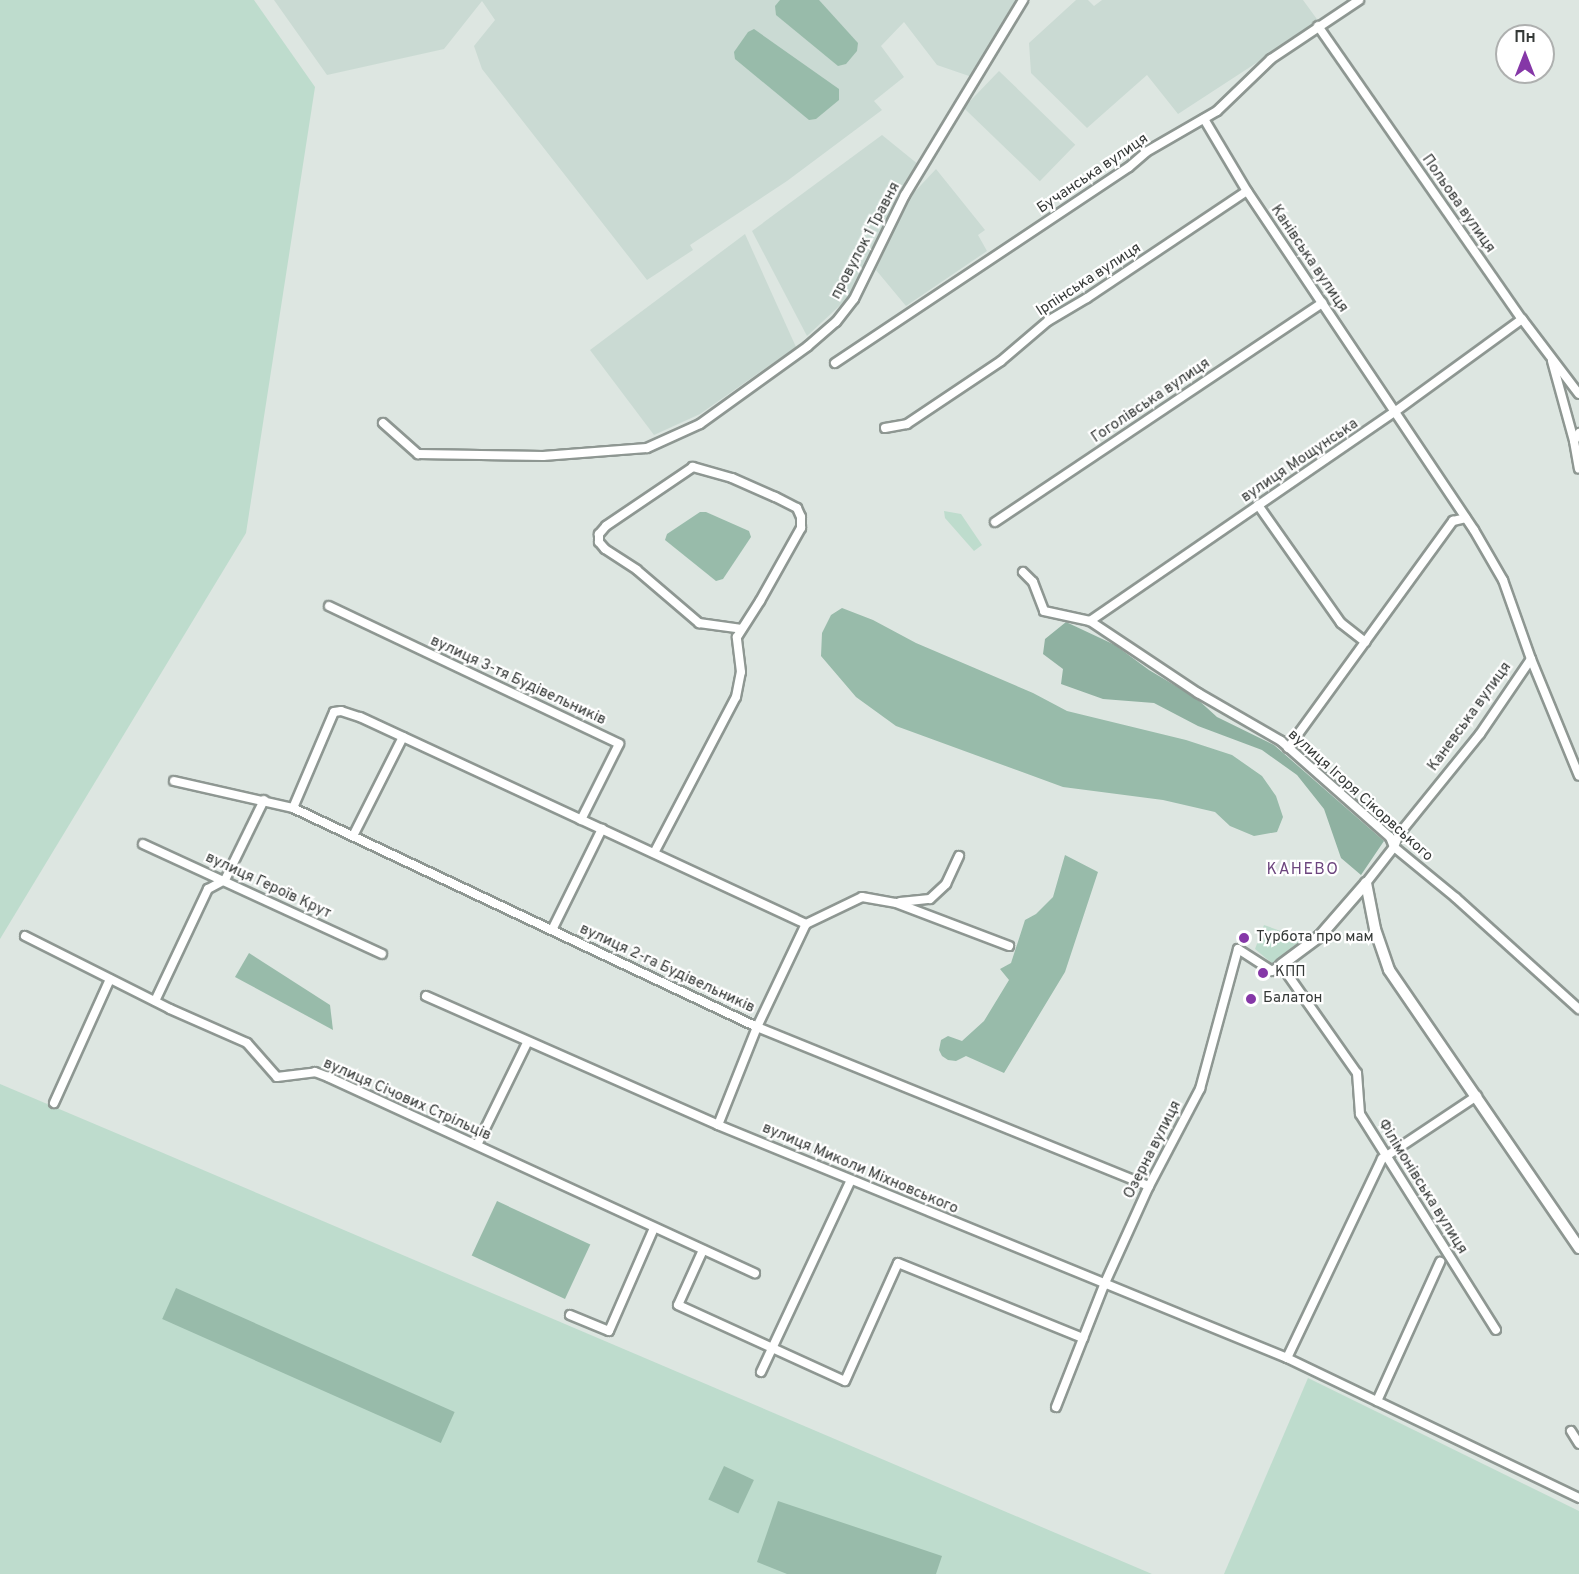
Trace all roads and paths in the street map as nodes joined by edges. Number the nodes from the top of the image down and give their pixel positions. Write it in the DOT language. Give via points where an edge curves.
graph roads {
  1 [pos="1023,0"];
  2 [pos="1359,0"];
  3 [pos="1318,26"];
  4 [pos="1204,119"];
  5 [pos="1247,191"];
  6 [pos="1322,303"];
  7 [pos="1522,319"];
  8 [pos="1550,355"];
  9 [pos="835,363"];
  10 [pos="1579,394"];
  11 [pos="1396,411"];
  12 [pos="383,423"];
  13 [pos="885,428"];
  14 [pos="1576,437"];
  15 [pos="1579,469"];
  16 [pos="1258,505"];
  17 [pos="1466,518"];
  18 [pos="995,522"];
  19 [pos="1023,572"];
  20 [pos="329,606"];
  21 [pos="1090,621"];
  22 [pos="742,629"];
  23 [pos="1365,642"];
  24 [pos="1531,659"];
  25 [pos="403,737"];
  26 [pos="1288,748"];
  27 [pos="1579,776"];
  28 [pos="174,781"];
  29 [pos="264,800"];
  30 [pos="293,808"];
  31 [pos="581,820"];
  32 [pos="602,829"];
  33 [pos="353,836"];
  34 [pos="143,844"];
  35 [pos="1394,847"];
  36 [pos="654,853"];
  37 [pos="959,856"];
  38 [pos="225,880"];
  39 [pos="1366,883"];
  40 [pos="896,903"];
  41 [pos="806,924"];
  42 [pos="552,930"];
  43 [pos="25,936"];
  44 [pos="1009,946"];
  45 [pos="381,954"];
  46 [pos="1281,965"];
  47 [pos="110,979"];
  48 [pos="426,996"];
  49 [pos="155,1001"];
  50 [pos="1579,1009"];
  51 [pos="757,1027"];
  52 [pos="527,1043"];
  53 [pos="1477,1096"];
  54 [pos="54,1103"];
  55 [pos="718,1125"];
  56 [pos="477,1144"];
  57 [pos="1387,1156"];
  58 [pos="851,1180"];
  59 [pos="1149,1186"];
  60 [pos="654,1228"];
  61 [pos="1579,1248"];
  62 [pos="703,1250"];
  63 [pos="1440,1262"];
  64 [pos="755,1274"];
  65 [pos="1104,1285"];
  66 [pos="570,1315"];
  67 [pos="1496,1329"];
  68 [pos="1083,1338"];
  69 [pos="772,1348"];
  70 [pos="1287,1358"];
  71 [pos="761,1372"];
  72 [pos="1377,1401"];
  73 [pos="1056,1407"];
  74 [pos="1571,1431"];
  75 [pos="1579,1444"];
  76 [pos="1579,1498"];
  1 -- 12 [label="street, провулок 1 Травня" via="905,195 854,299 836,322 808,346 700,424 647,448 543,456 418,454"];
  2 -- 3 [label="street, Бучанська вулиця"];
  3 -- 4 [label="street, Бучанська вулиця" via="1271,59"];
  3 -- 7 [label="street, Польова вулиця"];
  4 -- 5 [label="street, Канівська вулиця"];
  4 -- 9 [label="street, Бучанська вулиця" via="1146,152"];
  5 -- 6 [label="street, Канівська вулиця"];
  5 -- 13 [label="street, Ірпінська вулиця" via="1048,321 1001,361 907,424"];
  6 -- 11 [label="street, Канівська вулиця"];
  6 -- 18 [label="street, Гоголівська вулиця"];
  7 -- 8 [label="street, Польова вулиця"];
  7 -- 11 [label="street, вулиця Мощунська"];
  8 -- 10 [label="street, Польова вулиця"];
  8 -- 14 [label="street"];
  11 -- 16 [label="street, вулиця Мощунська"];
  11 -- 17 [label="street, Каневська вулиця"];
  14 -- 15 [label="street"];
  16 -- 21 [label="street, вулиця Мощунська"];
  16 -- 23 [label="street" via="1341,623"];
  17 -- 23 [label="street" via="1453,521"];
  17 -- 24 [label="street, Каневська вулиця" via="1503,580"];
  19 -- 21 [label="street, вулиця Ігоря Сікорвського" via="1034,582 1044,611"];
  20 -- 31 [label="street, вулиця 3-тя Будівельників" via="619,744"];
  21 -- 26 [label="street, вулиця Ігоря Сікорвського"];
  22 -- 22 [label="street" via="699,623 637,570 605,549 599,534 693,467 732,478 797,508 801,528"];
  22 -- 36 [label="street" via="737,637 741,672 736,697"];
  23 -- 26 [label="street"];
  24 -- 27 [label="street"];
  24 -- 35 [label="street, Каневська вулиця" via="1480,734 1399,834"];
  25 -- 30 [label="street" via="339,711 333,716"];
  25 -- 31 [label="street"];
  25 -- 33 [label="street"];
  26 -- 35 [label="street, вулиця Ігоря Сікорвського" via="1390,837"];
  28 -- 29 [label="street, вулиця 2-га Будівельників"];
  29 -- 30 [label="street, вулиця 2-га Будівельників"];
  29 -- 38 [label="street"];
  30 -- 33 [label="street, вулиця 2-га Будівельників"];
  31 -- 32 [label="street"];
  32 -- 36 [label="street"];
  32 -- 42 [label="street"];
  33 -- 42 [label="street, вулиця 2-га Будівельників"];
  34 -- 38 [label="street, вулиця Героїв Крут"];
  35 -- 39 [label="street, Каневська вулиця"];
  35 -- 50 [label="street, вулиця Ігоря Сікорвського"];
  36 -- 41 [label="street"];
  37 -- 40 [label="street" via="946,884 930,899"];
  38 -- 45 [label="street, вулиця Героїв Крут"];
  38 -- 49 [label="street" via="207,890"];
  39 -- 46 [label="street" via="1320,936"];
  39 -- 53 [label="street" via="1389,970"];
  40 -- 41 [label="street" via="862,897"];
  40 -- 44 [label="street"];
  41 -- 51 [label="street"];
  42 -- 51 [label="street, вулиця 2-га Будівельників"];
  43 -- 47 [label="street, вулиця Січових Стрільців"];
  46 -- 57 [label="street, Філімонівська вулиця" via="1358,1073 1360,1114"];
  46 -- 59 [label="street, Озерна вулиця" via="1272,971 1238,949 1200,1089"];
  47 -- 49 [label="street, вулиця Січових Стрільців"];
  47 -- 54 [label="street"];
  48 -- 52 [label="street, вулиця Миколи Міхновського"];
  49 -- 56 [label="street, вулиця Січових Стрільців" via="247,1042 277,1077 315,1072"];
  51 -- 55 [label="street"];
  51 -- 59 [label="street, вулиця 2-га Будівельників"];
  52 -- 55 [label="street, вулиця Миколи Міхновського"];
  52 -- 56 [label="street"];
  53 -- 57 [label="street"];
  53 -- 61 [label="street"];
  55 -- 58 [label="street, вулиця Миколи Міхновського"];
  56 -- 60 [label="street, вулиця Січових Стрільців"];
  57 -- 67 [label="street, Філімонівська вулиця"];
  57 -- 70 [label="street" via="1382,1159"];
  58 -- 65 [label="street, вулиця Миколи Міхновського"];
  58 -- 69 [label="street"];
  59 -- 65 [label="street, Озерна вулиця"];
  60 -- 62 [label="street, вулиця Січових Стрільців"];
  60 -- 66 [label="street" via="609,1332"];
  62 -- 64 [label="street, вулиця Січових Стрільців"];
  62 -- 69 [label="street" via="678,1305"];
  63 -- 72 [label="street"];
  65 -- 68 [label="street, Озерна вулиця"];
  65 -- 70 [label="street, вулиця Миколи Міхновського"];
  68 -- 69 [label="street" via="898,1263 845,1381"];
  68 -- 73 [label="street, Озерна вулиця"];
  69 -- 71 [label="street"];
  70 -- 72 [label="street, вулиця Миколи Міхновського"];
  72 -- 76 [label="street, вулиця Миколи Міхновського"];
  74 -- 75 [label="street"];
}
